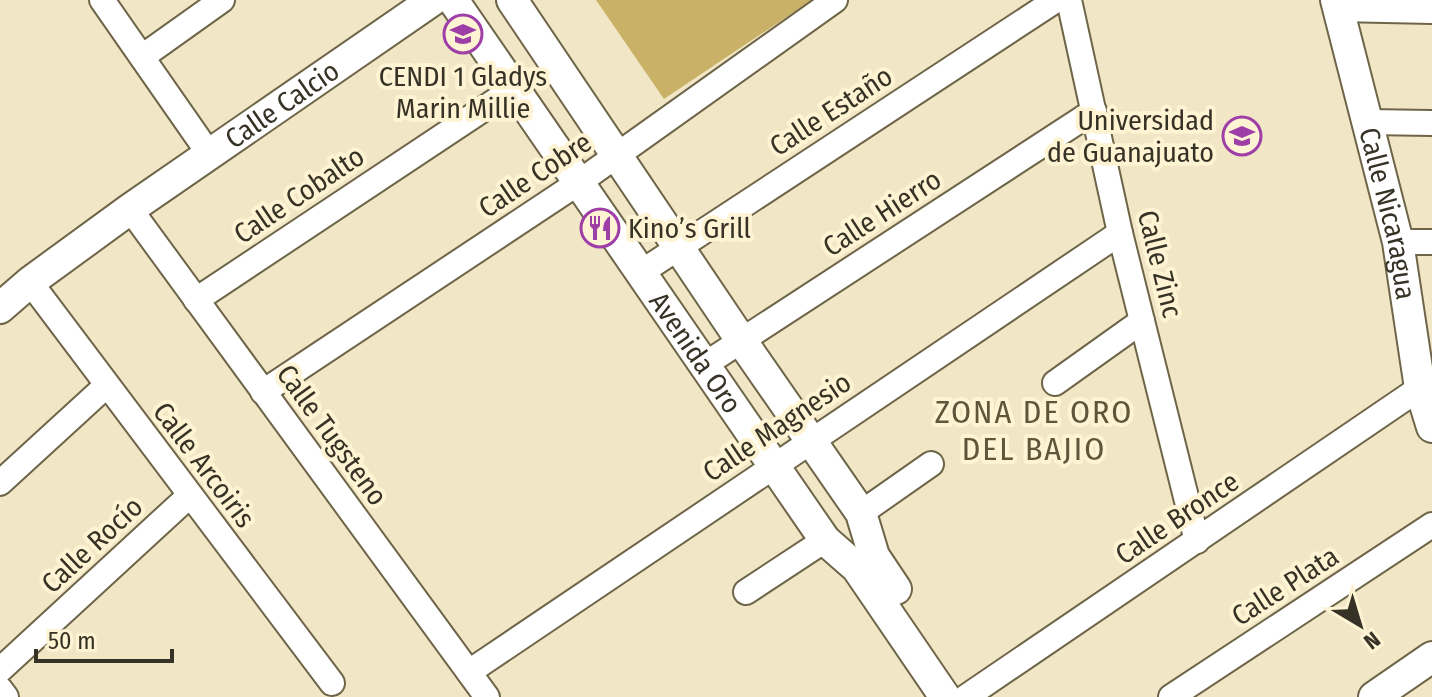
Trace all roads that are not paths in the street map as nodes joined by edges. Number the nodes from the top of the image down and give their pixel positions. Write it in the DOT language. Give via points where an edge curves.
graph roads {
  1 [pos="102,0"];
  2 [pos="222,0"];
  3 [pos="433,0"];
  4 [pos="453,0"];
  5 [pos="512,0"];
  6 [pos="835,0"];
  7 [pos="1056,0"];
  8 [pos="1069,0"];
  9 [pos="1347,5"];
  10 [pos="1432,11"];
  11 [pos="142,57"];
  12 [pos="515,88"];
  13 [pos="1094,111"];
  14 [pos="1375,122"];
  15 [pos="1432,123"];
  16 [pos="618,154"];
  17 [pos="210,155"];
  18 [pos="578,183"];
  19 [pos="130,209"];
  20 [pos="1120,233"];
  21 [pos="1414,242"];
  22 [pos="679,247"];
  23 [pos="640,273"];
  24 [pos="30,282"];
  25 [pos="196,300"];
  26 [pos="0,308"];
  27 [pos="1142,321"];
  28 [pos="741,340"];
  29 [pos="1432,340"];
  30 [pos="704,365"];
  31 [pos="1055,383"];
  32 [pos="107,385"];
  33 [pos="1420,388"];
  34 [pos="263,392"];
  35 [pos="1432,427"];
  36 [pos="810,440"];
  37 [pos="931,464"];
  38 [pos="775,466"];
  39 [pos="0,483"];
  40 [pos="189,496"];
  41 [pos="861,513"];
  42 [pos="1432,525"];
  43 [pos="825,540"];
  44 [pos="1197,541"];
  45 [pos="746,592"];
  46 [pos="1432,657"];
  47 [pos="0,670"];
  48 [pos="469,672"];
  49 [pos="332,683"];
  50 [pos="0,689"];
  51 [pos="6,697"];
  52 [pos="487,697"];
  53 [pos="945,697"];
  54 [pos="967,697"];
  55 [pos="1171,697"];
  56 [pos="1374,697"];
  1 -- 11 [label="street"];
  2 -- 11 [label="street"];
  3 -- 17 [label="main road, Calle Calcio"];
  4 -- 12 [label="main road, Avenida Oro"];
  5 -- 16 [label="main road, Avenida Oro"];
  6 -- 16 [label="street, Calle Cobre"];
  7 -- 22 [label="street, Calle Estaño"];
  8 -- 13 [label="street, Calle Zinc"];
  9 -- 10 [label="street"];
  9 -- 14 [label="main road, Calle Nicaragua"];
  11 -- 17 [label="street"];
  12 -- 18 [label="main road, Avenida Oro"];
  12 -- 25 [label="street, Calle Cobalto"];
  13 -- 20 [label="street, Calle Zinc"];
  13 -- 28 [label="street, Calle Hierro"];
  14 -- 15 [label="street"];
  14 -- 21 [label="main road, Calle Nicaragua"];
  16 -- 18 [label="street, Calle Cobre"];
  16 -- 22 [label="main road, Avenida Oro"];
  17 -- 19 [label="main road, Calle Calcio"];
  18 -- 23 [label="main road, Avenida Oro"];
  18 -- 34 [label="street, Calle Cobre"];
  19 -- 24 [label="main road, Calle Calcio"];
  19 -- 25 [label="street, Calle Tugsteno"];
  20 -- 27 [label="street, Calle Zinc"];
  20 -- 36 [label="street, Calle Magnesio"];
  21 -- 29 [label="main road, Calle Nicaragua"];
  21 -- 33 [label="main road, Calle Nicaragua"];
  22 -- 23 [label="street, Calle Estaño"];
  22 -- 28 [label="main road, Avenida Oro"];
  23 -- 30 [label="main road, Avenida Oro"];
  24 -- 26 [label="main road, Calle Calcio"];
  24 -- 32 [label="street, Calle Arcoiris"];
  25 -- 34 [label="street, Calle Tugsteno"];
  27 -- 31 [label="street"];
  27 -- 44 [label="street, Calle Zinc"];
  28 -- 30 [label="street, Calle Hierro"];
  28 -- 36 [label="main road, Avenida Oro"];
  30 -- 38 [label="main road, Avenida Oro"];
  32 -- 39 [label="street"];
  32 -- 40 [label="street, Calle Arcoiris"];
  33 -- 35 [label="main road, Calle Nicaragua"];
  33 -- 44 [label="street, Calle Bronce"];
  34 -- 48 [label="street, Calle Tugsteno"];
  36 -- 38 [label="street, Calle Magnesio"];
  36 -- 41 [label="main road, Avenida Oro"];
  37 -- 41 [label="street"];
  38 -- 43 [label="main road, Avenida Oro"];
  38 -- 48 [label="street, Calle Magnesio"];
  40 -- 47 [label="street, Calle Rocío"];
  40 -- 49 [label="street, Calle Arcoiris"];
  41 -- 54 [label="main road, Avenida Oro" via="874,556"];
  42 -- 55 [label="street, Calle Plata"];
  43 -- 45 [label="street"];
  43 -- 53 [label="main road, Avenida Oro" via="857,568"];
  44 -- 54 [label="street, Calle Bronce"];
  46 -- 56 [label="main road"];
  48 -- 52 [label="street, Calle Tugsteno"];
  50 -- 51 [label="street"];
}
